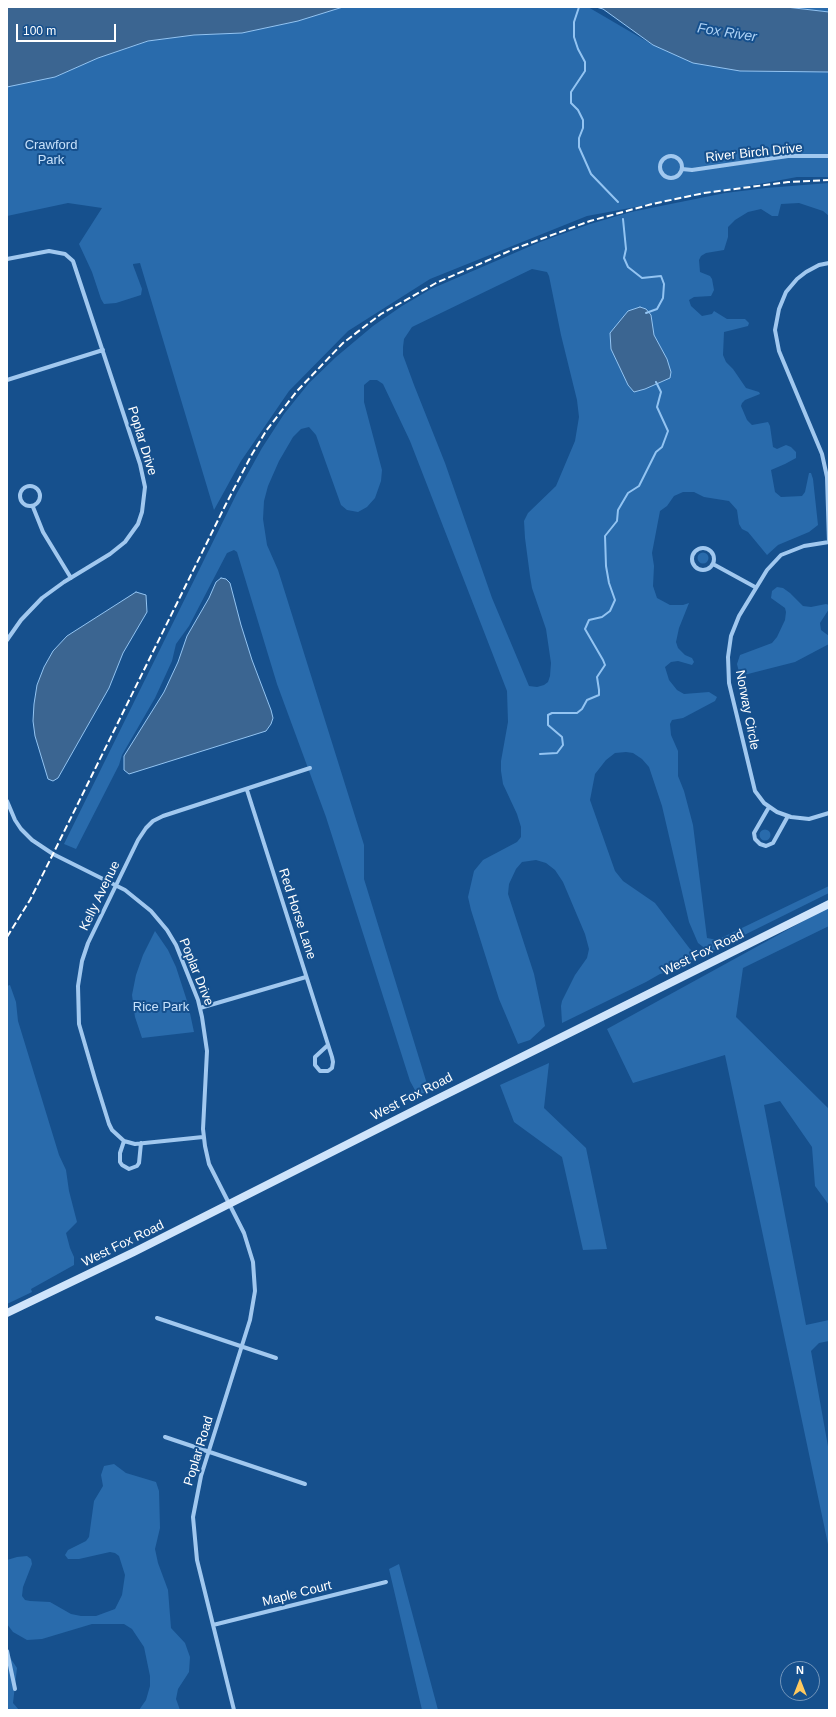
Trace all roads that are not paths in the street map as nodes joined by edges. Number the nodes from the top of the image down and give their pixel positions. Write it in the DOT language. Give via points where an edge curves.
graph roads {
  1 [pos="829,156"];
  2 [pos="682,169"];
  3 [pos="7,259"];
  4 [pos="829,263"];
  5 [pos="103,350"];
  6 [pos="7,380"];
  7 [pos="33,507"];
  8 [pos="829,542"];
  9 [pos="713,564"];
  10 [pos="71,578"];
  11 [pos="755,587"];
  12 [pos="9,633"];
  13 [pos="7,640"];
  14 [pos="310,768"];
  15 [pos="247,790"];
  16 [pos="7,801"];
  17 [pos="770,807"];
  18 [pos="829,813"];
  19 [pos="788,816"];
  20 [pos="116,886"];
  21 [pos="829,904"];
  22 [pos="306,977"];
  23 [pos="200,1008"];
  24 [pos="328,1045"];
  25 [pos="203,1137"];
  26 [pos="124,1141"];
  27 [pos="141,1143"];
  28 [pos="229,1204"];
  29 [pos="7,1313"];
  30 [pos="157,1318"];
  31 [pos="242,1348"];
  32 [pos="276,1358"];
  33 [pos="165,1437"];
  34 [pos="209,1451"];
  35 [pos="305,1484"];
  36 [pos="386,1582"];
  37 [pos="213,1625"];
  38 [pos="7,1651"];
  39 [pos="15,1689"];
  40 [pos="234,1710"];
  1 -- 2 [label="street, River Birch Drive" via="788,156 692,170"];
  2 -- 2 [label="street, River Birch Drive" via="682,162 674,156 665,157 660,164 661,172 669,178 679,175"];
  3 -- 5 [label="street, Poplar Drive" via="49,251 70,257 75,265"];
  4 -- 8 [label="street" via="806,272 786,292 775,330 779,352 822,454 827,477"];
  5 -- 6 [label="street"];
  5 -- 10 [label="street, Poplar Drive" via="140,464 145,498 138,524 125,542"];
  7 -- 7 [label="street" via="39,503 41,496 38,489 28,486 23,490 20,499 26,506"];
  7 -- 10 [label="street" via="43,532"];
  8 -- 11 [label="street, Norway Circle" via="804,546 781,555"];
  9 -- 9 [label="street" via="713,554 707,548 697,549 692,554 691,560 696,568 706,570"];
  9 -- 11 [label="street"];
  10 -- 12 [label="street, Poplar Drive" via="42,598"];
  11 -- 17 [label="street, Norway Circle" via="731,636 728,658 729,683 755,791"];
  12 -- 13 [label="street, Poplar Drive"];
  14 -- 15 [label="street, Kelly Avenue"];
  15 -- 20 [label="street, Kelly Avenue" via="153,821 138,840"];
  15 -- 22 [label="street, Red Horse Lane"];
  16 -- 20 [label="street, Poplar Drive" via="15,820 32,840 53,854"];
  17 -- 19 [label="street, Norway Circle"];
  17 -- 19 [label="street" via="754,832 755,839 760,844 766,846 773,843"];
  18 -- 19 [label="street, Norway Circle" via="809,819"];
  20 -- 23 [label="street, Poplar Drive" via="145,906 167,930 184,962"];
  20 -- 26 [label="street, Kelly Avenue" via="88,943 80,972 77,998 82,1037 109,1124"];
  21 -- 28 [label="street, West Fox Road" via="428,1102"];
  22 -- 23 [label="street"];
  22 -- 24 [label="street, Red Horse Lane"];
  23 -- 25 [label="street, Poplar Drive" via="207,1051"];
  24 -- 24 [label="street, Red Horse Lane" via="315,1057 316,1069 320,1071 332,1068 333,1062"];
  25 -- 27 [label="street"];
  25 -- 28 [label="street, Poplar Drive" via="209,1164"];
  26 -- 27 [label="street"];
  26 -- 27 [label="street" via="120,1162 129,1169 139,1163"];
  28 -- 29 [label="street, West Fox Road"];
  28 -- 31 [label="street, Poplar Road" via="244,1233 253,1262 255,1291"];
  30 -- 31 [label="street"];
  31 -- 32 [label="street"];
  31 -- 34 [label="street, Poplar Road"];
  33 -- 34 [label="street"];
  34 -- 35 [label="street"];
  34 -- 37 [label="street, Poplar Road" via="196,1496 193,1517 197,1560"];
  36 -- 37 [label="street, Maple Court"];
  37 -- 40 [label="street, Poplar Road"];
  38 -- 39 [label="street"];
}
